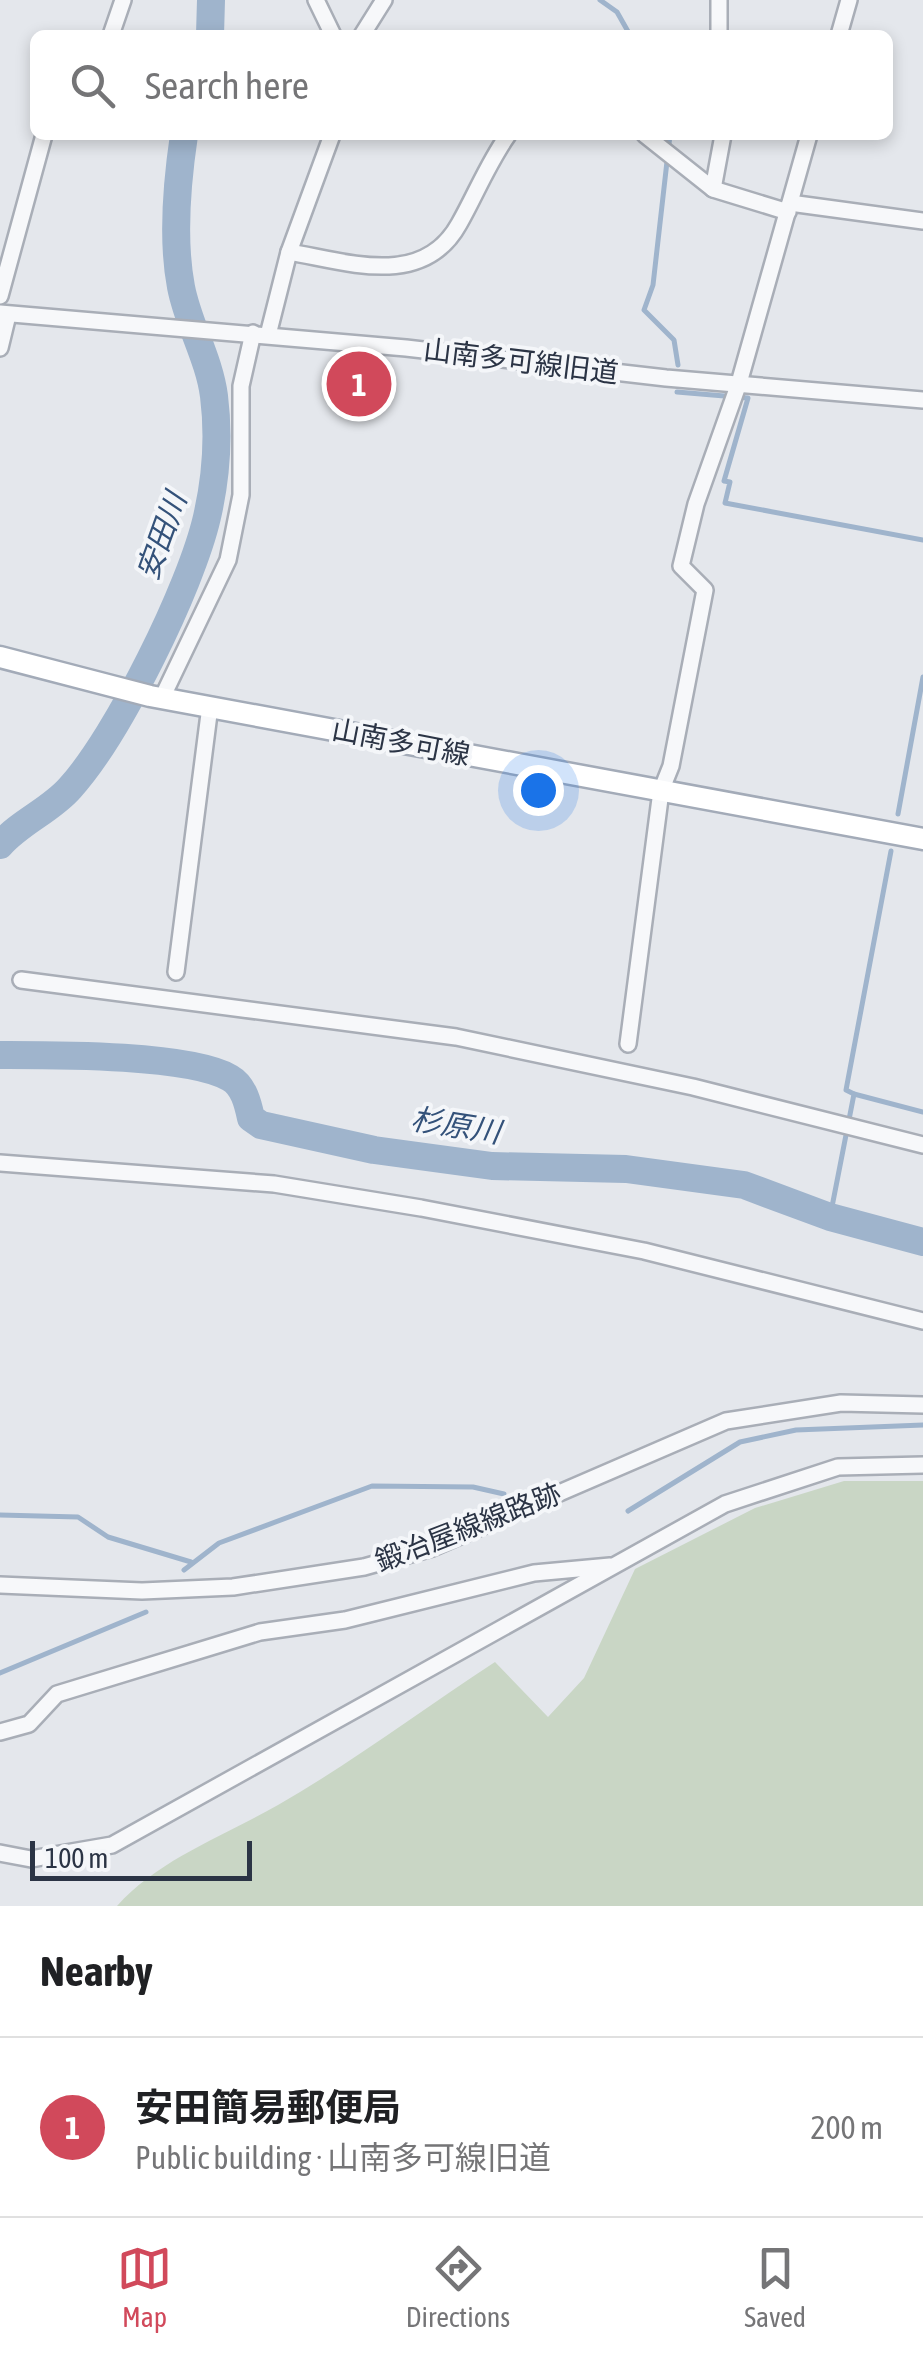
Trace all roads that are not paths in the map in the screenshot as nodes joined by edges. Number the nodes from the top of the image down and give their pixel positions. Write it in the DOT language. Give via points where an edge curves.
graph roads {
  1 [pos="123,0"];
  2 [pos="316,0"];
  3 [pos="384,0"];
  4 [pos="719,0"];
  5 [pos="849,0"];
  6 [pos="113,30"];
  7 [pos="331,30"];
  8 [pos="365,30"];
  9 [pos="720,30"];
  10 [pos="840,30"];
  11 [pos="43,140"];
  12 [pos="330,140"];
  13 [pos="505,140"];
  14 [pos="652,140"];
  15 [pos="722,140"];
  16 [pos="809,140"];
  17 [pos="713,189"];
  18 [pos="789,208"];
  19 [pos="923,221"];
  20 [pos="289,252"];
  21 [pos="0,296"];
  22 [pos="4,314"];
  23 [pos="260,334"];
  24 [pos="0,348"];
  25 [pos="739,383"];
  26 [pos="923,400"];
  27 [pos="0,657"];
  28 [pos="156,697"];
  29 [pos="214,708"];
  30 [pos="661,790"];
  31 [pos="923,839"];
  32 [pos="176,972"];
  33 [pos="21,980"];
  34 [pos="628,1044"];
  35 [pos="923,1145"];
  36 [pos="0,1163"];
  37 [pos="923,1321"];
  38 [pos="923,1405"];
  39 [pos="923,1465"];
  40 [pos="616,1566"];
  41 [pos="0,1585"];
  42 [pos="0,1732"];
  43 [pos="0,1853"];
  1 -- 6 [label="street"];
  2 -- 7 [label="street"];
  3 -- 8 [label="street"];
  4 -- 9 [label="street"];
  5 -- 10 [label="street"];
  11 -- 21 [label="street"];
  12 -- 20 [label="street"];
  13 -- 20 [label="street" via="457,228 417,264 381,268"];
  14 -- 17 [label="street"];
  15 -- 17 [label="street"];
  16 -- 18 [label="street"];
  17 -- 18 [label="street"];
  18 -- 19 [label="street"];
  18 -- 25 [label="street"];
  20 -- 23 [label="street"];
  22 -- 23 [label="street, 山南多可線旧道"];
  22 -- 24 [label="street"];
  23 -- 25 [label="street, 山南多可線旧道"];
  23 -- 28 [label="street" via="241,386 241,495 228,560"];
  25 -- 26 [label="street, 山南多可線旧道"];
  25 -- 30 [label="street" via="681,566 704,590"];
  27 -- 28 [label="main road, 山南多可線"];
  28 -- 29 [label="main road, 山南多可線"];
  29 -- 30 [label="main road, 山南多可線"];
  29 -- 32 [label="street" via="208,714"];
  30 -- 31 [label="main road, 山南多可線"];
  30 -- 34 [label="street"];
  33 -- 35 [label="street" via="456,1037"];
  36 -- 37 [label="street" via="274,1184 421,1208 644,1251"];
  38 -- 41 [label="street, 鍛冶屋線線路跡" via="841,1403 726,1421 432,1548 364,1567 233,1587"];
  39 -- 40 [label="street" via="838,1467 773,1486 725,1504"];
  40 -- 42 [label="street" via="534,1573 345,1620 260,1632 57,1694 30,1724"];
  40 -- 43 [label="street" via="112,1845 30,1859"];
}
